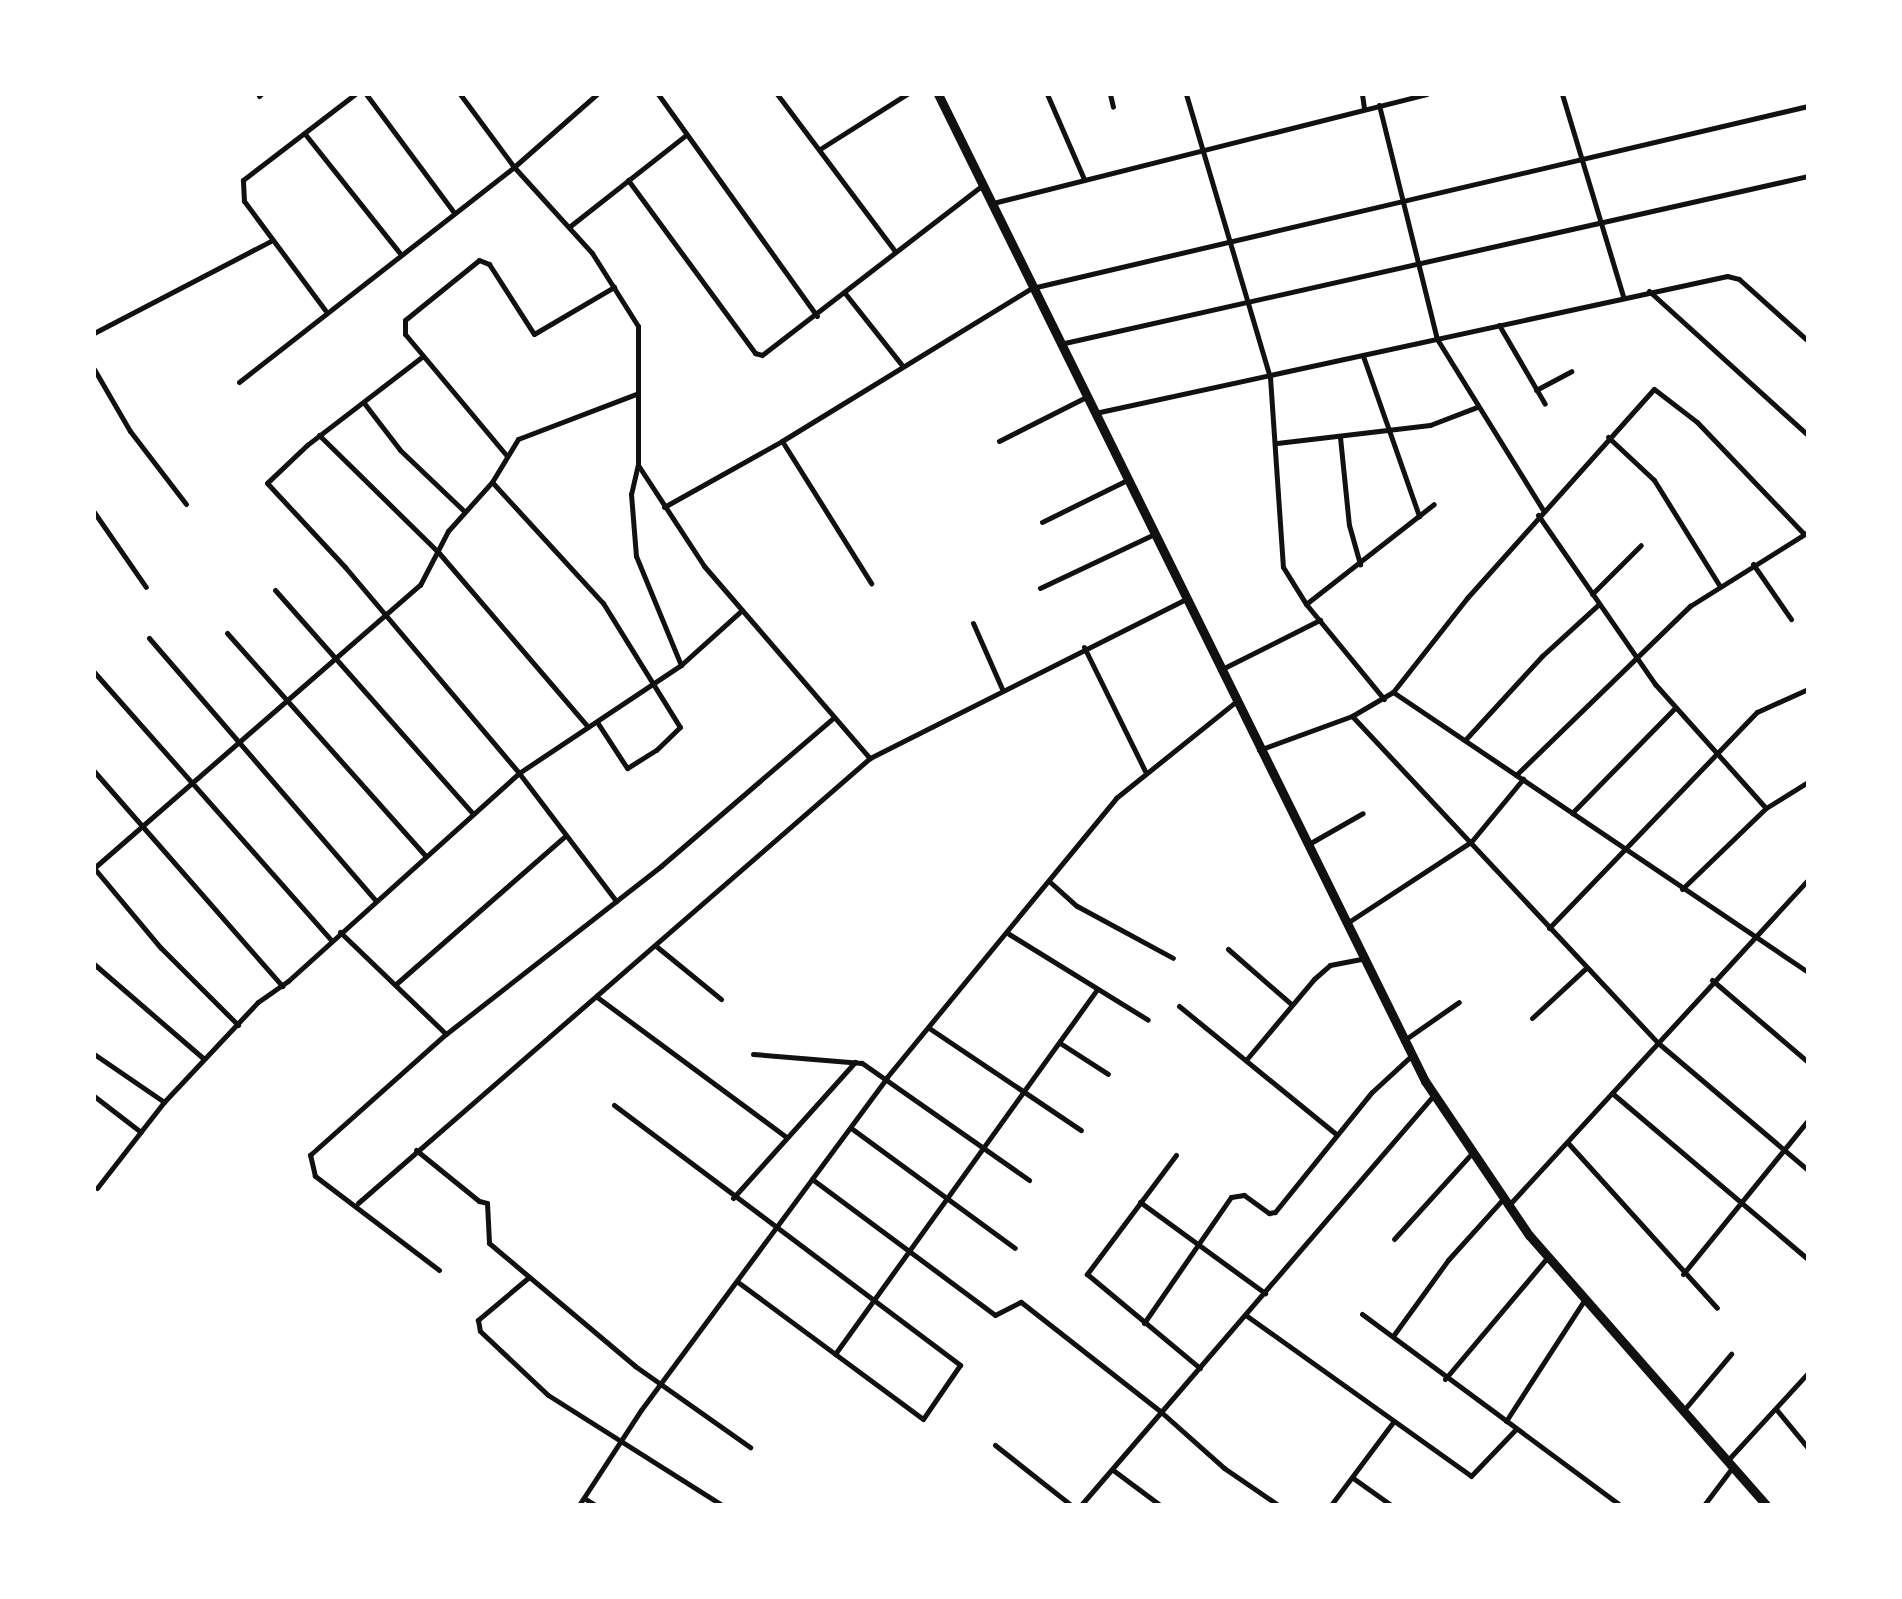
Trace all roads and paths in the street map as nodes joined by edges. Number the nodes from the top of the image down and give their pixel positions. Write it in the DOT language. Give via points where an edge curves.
graph roads {
  1 [pos="355,94"];
  2 [pos="366,94"];
  3 [pos="460,94"];
  4 [pos="597,94"];
  5 [pos="658,94"];
  6 [pos="777,94"];
  7 [pos="907,94"];
  8 [pos="938,94"];
  9 [pos="1047,94"];
  10 [pos="1110,94"];
  11 [pos="1186,94"];
  12 [pos="1362,94"];
  13 [pos="1427,94"];
  14 [pos="1562,94"];
  15 [pos="1379,105"];
  16 [pos="1808,106"];
  17 [pos="1113,107"];
  18 [pos="1364,108"];
  19 [pos="305,134"];
  20 [pos="686,135"];
  21 [pos="1202,148"];
  22 [pos="820,149"];
  23 [pos="1582,161"];
  24 [pos="514,167"];
  25 [pos="1808,176"];
  26 [pos="1084,179"];
  27 [pos="628,180"];
  28 [pos="984,184"];
  29 [pos="1404,200"];
  30 [pos="993,203"];
  31 [pos="453,211"];
  32 [pos="1600,222"];
  33 [pos="569,227"];
  34 [pos="1229,239"];
  35 [pos="271,241"];
  36 [pos="895,251"];
  37 [pos="399,252"];
  38 [pos="1419,263"];
  39 [pos="614,287"];
  40 [pos="1032,288"];
  41 [pos="1648,291"];
  42 [pos="844,292"];
  43 [pos="1623,296"];
  44 [pos="1248,300"];
  45 [pos="325,310"];
  46 [pos="817,316"];
  47 [pos="1499,325"];
  48 [pos="94,333"];
  49 [pos="1437,339"];
  50 [pos="1808,341"];
  51 [pos="1060,344"];
  52 [pos="423,356"];
  53 [pos="1363,356"];
  54 [pos="901,364"];
  55 [pos="94,369"];
  56 [pos="1571,371"];
  57 [pos="1270,377"];
  58 [pos="239,382"];
  59 [pos="1536,390"];
  60 [pos="636,394"];
  61 [pos="1086,397"];
  62 [pos="364,403"];
  63 [pos="1545,404"];
  64 [pos="1477,407"];
  65 [pos="1094,413"];
  66 [pos="1390,432"];
  67 [pos="319,435"];
  68 [pos="1808,435"];
  69 [pos="1340,437"];
  70 [pos="1608,437"];
  71 [pos="782,441"];
  72 [pos="999,441"];
  73 [pos="1277,443"];
  74 [pos="507,456"];
  75 [pos="638,464"];
  76 [pos="1127,480"];
  77 [pos="492,482"];
  78 [pos="186,504"];
  79 [pos="1434,504"];
  80 [pos="664,507"];
  81 [pos="1543,510"];
  82 [pos="464,511"];
  83 [pos="94,512"];
  84 [pos="1538,515"];
  85 [pos="1419,516"];
  86 [pos="1042,522"];
  87 [pos="1806,533"];
  88 [pos="1154,534"];
  89 [pos="1641,545"];
  90 [pos="439,553"];
  91 [pos="1360,564"];
  92 [pos="1753,564"];
  93 [pos="871,583"];
  94 [pos="1719,585"];
  95 [pos="146,587"];
  96 [pos="1040,588"];
  97 [pos="275,590"];
  98 [pos="1592,594"];
  99 [pos="1184,600"];
  100 [pos="1306,604"];
  101 [pos="1599,604"];
  102 [pos="742,610"];
  103 [pos="387,617"];
  104 [pos="1791,619"];
  105 [pos="1320,620"];
  106 [pos="973,623"];
  107 [pos="227,633"];
  108 [pos="149,638"];
  109 [pos="1084,647"];
  110 [pos="1635,657"];
  111 [pos="336,659"];
  112 [pos="681,665"];
  113 [pos="1219,671"];
  114 [pos="94,672"];
  115 [pos="651,685"];
  116 [pos="1808,689"];
  117 [pos="1003,691"];
  118 [pos="1393,692"];
  119 [pos="1384,699"];
  120 [pos="287,700"];
  121 [pos="1234,703"];
  122 [pos="1675,708"];
  123 [pos="1352,716"];
  124 [pos="834,717"];
  125 [pos="597,722"];
  126 [pos="588,727"];
  127 [pos="1465,740"];
  128 [pos="240,742"];
  129 [pos="1258,750"];
  130 [pos="1717,757"];
  131 [pos="870,758"];
  132 [pos="94,771"];
  133 [pos="1145,771"];
  134 [pos="519,773"];
  135 [pos="1516,775"];
  136 [pos="1523,779"];
  137 [pos="1808,782"];
  138 [pos="190,786"];
  139 [pos="1766,808"];
  140 [pos="1363,813"];
  141 [pos="1572,813"];
  142 [pos="473,815"];
  143 [pos="141,827"];
  144 [pos="564,837"];
  145 [pos="1471,842"];
  146 [pos="1306,846"];
  147 [pos="1625,849"];
  148 [pos="426,856"];
  149 [pos="94,868"];
  150 [pos="1808,880"];
  151 [pos="1050,882"];
  152 [pos="1682,889"];
  153 [pos="376,901"];
  154 [pos="616,901"];
  155 [pos="1346,924"];
  156 [pos="1549,928"];
  157 [pos="340,932"];
  158 [pos="1009,934"];
  159 [pos="1752,935"];
  160 [pos="331,940"];
  161 [pos="656,946"];
  162 [pos="1228,949"];
  163 [pos="1173,958"];
  164 [pos="1362,959"];
  165 [pos="94,964"];
  166 [pos="1585,969"];
  167 [pos="1808,972"];
  168 [pos="1712,980"];
  169 [pos="396,984"];
  170 [pos="282,986"];
  171 [pos="1097,989"];
  172 [pos="597,997"];
  173 [pos="721,999"];
  174 [pos="1459,1002"];
  175 [pos="1291,1004"];
  176 [pos="1179,1006"];
  177 [pos="1532,1018"];
  178 [pos="1148,1020"];
  179 [pos="238,1025"];
  180 [pos="929,1028"];
  181 [pos="446,1034"];
  182 [pos="1402,1041"];
  183 [pos="1657,1042"];
  184 [pos="1060,1043"];
  185 [pos="94,1054"];
  186 [pos="753,1054"];
  187 [pos="1411,1056"];
  188 [pos="204,1059"];
  189 [pos="1246,1060"];
  190 [pos="855,1061"];
  191 [pos="1808,1062"];
  192 [pos="1108,1074"];
  193 [pos="887,1077"];
  194 [pos="1023,1093"];
  195 [pos="1612,1093"];
  196 [pos="1434,1095"];
  197 [pos="94,1096"];
  198 [pos="164,1102"];
  199 [pos="614,1105"];
  200 [pos="1808,1120"];
  201 [pos="851,1128"];
  202 [pos="1081,1130"];
  203 [pos="141,1132"];
  204 [pos="1336,1134"];
  205 [pos="786,1137"];
  206 [pos="1568,1143"];
  207 [pos="982,1147"];
  208 [pos="416,1150"];
  209 [pos="1783,1150"];
  210 [pos="1471,1154"];
  211 [pos="1176,1155"];
  212 [pos="1808,1170"];
  213 [pos="812,1179"];
  214 [pos="1029,1180"];
  215 [pos="97,1188"];
  216 [pos="733,1198"];
  217 [pos="947,1199"];
  218 [pos="1740,1201"];
  219 [pos="1140,1202"];
  220 [pos="358,1203"];
  221 [pos="1505,1203"];
  222 [pos="777,1231"];
  223 [pos="1394,1239"];
  224 [pos="1015,1248"];
  225 [pos="1200,1248"];
  226 [pos="910,1252"];
  227 [pos="1547,1258"];
  228 [pos="1808,1259"];
  229 [pos="439,1270"];
  230 [pos="1683,1274"];
  231 [pos="529,1277"];
  232 [pos="738,1282"];
  233 [pos="1265,1293"];
  234 [pos="876,1300"];
  235 [pos="1583,1302"];
  236 [pos="1717,1308"];
  237 [pos="1362,1314"];
  238 [pos="1247,1316"];
  239 [pos="1144,1323"];
  240 [pos="1393,1336"];
  241 [pos="835,1354"];
  242 [pos="1731,1354"];
  243 [pos="1200,1368"];
  244 [pos="1808,1373"];
  245 [pos="1445,1379"];
  246 [pos="663,1382"];
  247 [pos="1776,1409"];
  248 [pos="1160,1411"];
  249 [pos="1682,1412"];
  250 [pos="1506,1421"];
  251 [pos="1393,1422"];
  252 [pos="1516,1429"];
  253 [pos="622,1442"];
  254 [pos="995,1445"];
  255 [pos="750,1447"];
  256 [pos="1808,1448"];
  257 [pos="1729,1465"];
  258 [pos="1113,1470"];
  259 [pos="1353,1478"];
  260 [pos="584,1498"];
  261 [pos="579,1505"];
  262 [pos="595,1505"];
  263 [pos="722,1505"];
  264 [pos="1071,1505"];
  265 [pos="1081,1505"];
  266 [pos="1160,1505"];
  267 [pos="1278,1505"];
  268 [pos="1331,1505"];
  269 [pos="1391,1505"];
  270 [pos="1620,1505"];
  271 [pos="1704,1505"];
  272 [pos="1766,1505"];
  1 -- 19 [label="street"];
  2 -- 31 [label="street"];
  3 -- 24 [label="street"];
  4 -- 24 [label="street"];
  5 -- 20 [label="street"];
  6 -- 22 [label="street"];
  7 -- 22 [label="street"];
  8 -- 28 [label="highway"];
  9 -- 26 [label="street"];
  10 -- 17 [label="street"];
  11 -- 21 [label="street"];
  12 -- 18 [label="street"];
  13 -- 15 [label="street"];
  14 -- 23 [label="street"];
  15 -- 18 [label="street"];
  15 -- 29 [label="street"];
  16 -- 23 [label="street"];
  18 -- 21 [label="street"];
  19 -- 35 [label="street" via="258,163 243,180 244,201"];
  19 -- 37 [label="street"];
  20 -- 27 [label="street"];
  20 -- 46 [label="street"];
  21 -- 26 [label="street"];
  21 -- 34 [label="street"];
  22 -- 36 [label="street"];
  23 -- 29 [label="street"];
  23 -- 32 [label="street"];
  24 -- 31 [label="street"];
  24 -- 33 [label="street"];
  25 -- 32 [label="street"];
  26 -- 30 [label="street"];
  27 -- 33 [label="street"];
  27 -- 46 [label="street" via="755,353 770,353"];
  28 -- 30 [label="highway"];
  28 -- 36 [label="street"];
  29 -- 34 [label="street"];
  29 -- 38 [label="street"];
  30 -- 40 [label="highway"];
  31 -- 37 [label="street"];
  32 -- 38 [label="street"];
  32 -- 43 [label="street"];
  33 -- 39 [label="street"];
  34 -- 40 [label="street"];
  34 -- 44 [label="street"];
  35 -- 45 [label="street"];
  35 -- 48 [label="street"];
  36 -- 42 [label="street"];
  37 -- 45 [label="street"];
  38 -- 44 [label="street"];
  38 -- 49 [label="street"];
  39 -- 52 [label="street" via="534,334 489,264 479,260 405,320 405,334"];
  39 -- 60 [label="street" via="638,326"];
  40 -- 51 [label="highway"];
  40 -- 54 [label="street"];
  41 -- 43 [label="street"];
  41 -- 50 [label="street" via="1733,276"];
  41 -- 68 [label="street"];
  42 -- 46 [label="street"];
  42 -- 54 [label="street"];
  43 -- 47 [label="street"];
  44 -- 51 [label="street"];
  44 -- 57 [label="street"];
  45 -- 58 [label="street"];
  47 -- 49 [label="street"];
  47 -- 59 [label="street"];
  49 -- 53 [label="street"];
  49 -- 64 [label="street"];
  51 -- 61 [label="highway"];
  52 -- 62 [label="street"];
  52 -- 74 [label="street"];
  53 -- 57 [label="street"];
  53 -- 66 [label="street"];
  54 -- 71 [label="street"];
  55 -- 78 [label="street" via="130,431"];
  56 -- 59 [label="street"];
  57 -- 65 [label="street"];
  57 -- 73 [label="street"];
  59 -- 63 [label="street"];
  60 -- 74 [label="street" via="529,432"];
  60 -- 75 [label="street"];
  61 -- 65 [label="highway"];
  61 -- 72 [label="street"];
  62 -- 67 [label="street"];
  62 -- 82 [label="street" via="400,450"];
  64 -- 66 [label="street" via="1430,425"];
  64 -- 81 [label="street"];
  65 -- 76 [label="highway"];
  66 -- 69 [label="street"];
  66 -- 85 [label="street"];
  67 -- 90 [label="street"];
  67 -- 103 [label="street" via="267,483"];
  69 -- 73 [label="street"];
  69 -- 91 [label="street" via="1349,525"];
  70 -- 81 [label="street"];
  70 -- 87 [label="street" via="1647,393 1661,391"];
  70 -- 94 [label="street" via="1657,484"];
  71 -- 80 [label="street"];
  71 -- 93 [label="street"];
  73 -- 100 [label="street" via="1281,556 1288,579"];
  74 -- 77 [label="street"];
  75 -- 80 [label="street"];
  75 -- 112 [label="street" via="631,494 637,564"];
  76 -- 86 [label="street"];
  76 -- 88 [label="highway"];
  77 -- 82 [label="street"];
  77 -- 115 [label="street" via="603,603"];
  79 -- 85 [label="street"];
  80 -- 102 [label="street"];
  81 -- 84 [label="street"];
  82 -- 90 [label="street"];
  83 -- 95 [label="street"];
  84 -- 98 [label="street"];
  84 -- 118 [label="street"];
  85 -- 91 [label="street"];
  87 -- 92 [label="street"];
  88 -- 96 [label="street"];
  88 -- 99 [label="highway"];
  89 -- 98 [label="street"];
  90 -- 103 [label="street" via="420,585"];
  90 -- 126 [label="street"];
  91 -- 100 [label="street"];
  92 -- 94 [label="street"];
  92 -- 104 [label="street"];
  94 -- 110 [label="street"];
  97 -- 111 [label="street"];
  98 -- 101 [label="street"];
  99 -- 109 [label="street"];
  99 -- 113 [label="highway"];
  100 -- 105 [label="street"];
  101 -- 110 [label="street"];
  101 -- 127 [label="street" via="1542,656"];
  102 -- 112 [label="street"];
  102 -- 124 [label="street"];
  103 -- 111 [label="street"];
  103 -- 134 [label="street"];
  105 -- 113 [label="street"];
  105 -- 119 [label="street"];
  106 -- 117 [label="street"];
  107 -- 120 [label="street"];
  108 -- 128 [label="street"];
  109 -- 117 [label="street"];
  109 -- 133 [label="street"];
  110 -- 122 [label="street"];
  110 -- 135 [label="street"];
  111 -- 120 [label="street"];
  111 -- 142 [label="street"];
  112 -- 115 [label="street"];
  113 -- 121 [label="highway"];
  114 -- 138 [label="street"];
  115 -- 125 [label="street"];
  115 -- 125 [label="street" via="680,727 633,767 622,767"];
  116 -- 130 [label="street" via="1763,707"];
  117 -- 131 [label="street"];
  118 -- 119 [label="street"];
  118 -- 127 [label="street"];
  119 -- 123 [label="street"];
  120 -- 128 [label="street"];
  120 -- 148 [label="street"];
  121 -- 129 [label="highway"];
  121 -- 133 [label="street"];
  122 -- 130 [label="street"];
  122 -- 141 [label="street"];
  123 -- 129 [label="street"];
  123 -- 145 [label="street"];
  124 -- 131 [label="street"];
  124 -- 154 [label="street"];
  125 -- 126 [label="street"];
  126 -- 134 [label="street"];
  127 -- 135 [label="street"];
  128 -- 138 [label="street"];
  128 -- 153 [label="street"];
  129 -- 146 [label="highway"];
  130 -- 139 [label="street"];
  130 -- 147 [label="street"];
  131 -- 161 [label="street"];
  132 -- 143 [label="street"];
  133 -- 151 [label="street" via="1116,798"];
  134 -- 142 [label="street"];
  134 -- 144 [label="street"];
  135 -- 136 [label="street"];
  136 -- 141 [label="street"];
  136 -- 145 [label="street"];
  137 -- 139 [label="street"];
  138 -- 143 [label="street"];
  138 -- 160 [label="street"];
  139 -- 152 [label="street"];
  140 -- 146 [label="street"];
  141 -- 147 [label="street"];
  142 -- 148 [label="street"];
  143 -- 149 [label="street"];
  143 -- 170 [label="street"];
  144 -- 154 [label="street"];
  144 -- 169 [label="street"];
  145 -- 155 [label="street"];
  145 -- 156 [label="street"];
  146 -- 155 [label="highway"];
  147 -- 152 [label="street"];
  147 -- 156 [label="street"];
  148 -- 153 [label="street"];
  149 -- 179 [label="street" via="161,948"];
  150 -- 159 [label="street"];
  151 -- 158 [label="street"];
  151 -- 163 [label="street" via="1077,906"];
  152 -- 159 [label="street"];
  153 -- 157 [label="street"];
  154 -- 181 [label="street"];
  155 -- 164 [label="highway"];
  156 -- 166 [label="street"];
  157 -- 160 [label="street"];
  157 -- 169 [label="street"];
  158 -- 171 [label="street"];
  158 -- 180 [label="street"];
  159 -- 167 [label="street"];
  159 -- 168 [label="street"];
  160 -- 170 [label="street"];
  161 -- 172 [label="street"];
  161 -- 173 [label="street"];
  162 -- 175 [label="street"];
  164 -- 175 [label="street" via="1330,965"];
  164 -- 182 [label="highway"];
  165 -- 188 [label="street"];
  166 -- 177 [label="street"];
  166 -- 183 [label="street"];
  168 -- 183 [label="street"];
  168 -- 191 [label="street"];
  169 -- 181 [label="street"];
  170 -- 179 [label="street"];
  171 -- 178 [label="street"];
  171 -- 184 [label="street"];
  172 -- 205 [label="street"];
  172 -- 208 [label="street"];
  174 -- 182 [label="street"];
  175 -- 189 [label="street"];
  176 -- 189 [label="street"];
  179 -- 188 [label="street"];
  180 -- 193 [label="street"];
  180 -- 194 [label="street"];
  181 -- 220 [label="street" via="310,1155 315,1176"];
  182 -- 187 [label="highway"];
  183 -- 195 [label="street"];
  183 -- 209 [label="street"];
  184 -- 192 [label="street"];
  184 -- 194 [label="street"];
  185 -- 198 [label="street"];
  186 -- 190 [label="street"];
  187 -- 196 [label="highway"];
  187 -- 204 [label="street"];
  188 -- 198 [label="street"];
  189 -- 204 [label="street"];
  190 -- 193 [label="street"];
  190 -- 205 [label="street"];
  193 -- 201 [label="street"];
  193 -- 207 [label="street"];
  194 -- 202 [label="street"];
  194 -- 207 [label="street"];
  195 -- 206 [label="street"];
  195 -- 218 [label="street"];
  196 -- 210 [label="highway"];
  196 -- 233 [label="street"];
  197 -- 203 [label="street"];
  198 -- 203 [label="street"];
  199 -- 216 [label="street"];
  200 -- 209 [label="street"];
  201 -- 213 [label="street"];
  201 -- 217 [label="street"];
  203 -- 215 [label="street"];
  204 -- 225 [label="street" via="1275,1212 1237,1193"];
  205 -- 216 [label="street"];
  206 -- 221 [label="street"];
  206 -- 230 [label="street"];
  207 -- 214 [label="street"];
  207 -- 217 [label="street"];
  208 -- 220 [label="street"];
  208 -- 231 [label="street" via="487,1203 485,1237"];
  209 -- 212 [label="street"];
  209 -- 218 [label="street"];
  210 -- 221 [label="highway"];
  210 -- 223 [label="street"];
  211 -- 219 [label="street"];
  213 -- 222 [label="street"];
  213 -- 226 [label="street"];
  216 -- 222 [label="street"];
  217 -- 224 [label="street"];
  217 -- 226 [label="street"];
  218 -- 228 [label="street"];
  218 -- 230 [label="street"];
  219 -- 225 [label="street"];
  219 -- 239 [label="street" via="1087,1274"];
  220 -- 229 [label="street"];
  221 -- 227 [label="highway"];
  221 -- 240 [label="street" via="1448,1260"];
  222 -- 232 [label="street"];
  222 -- 234 [label="street"];
  225 -- 233 [label="street"];
  225 -- 239 [label="street"];
  226 -- 234 [label="street"];
  226 -- 248 [label="street" via="995,1315 1021,1302"];
  227 -- 235 [label="highway"];
  227 -- 245 [label="street"];
  230 -- 236 [label="street"];
  231 -- 246 [label="street" via="635,1366"];
  231 -- 253 [label="street" via="478,1320 480,1331 548,1395"];
  232 -- 241 [label="street"];
  232 -- 246 [label="street"];
  233 -- 238 [label="street"];
  234 -- 241 [label="street"];
  234 -- 241 [label="street" via="960,1365 928,1418"];
  235 -- 249 [label="highway"];
  235 -- 250 [label="street"];
  237 -- 240 [label="street"];
  238 -- 243 [label="street"];
  238 -- 251 [label="street"];
  239 -- 243 [label="street"];
  240 -- 245 [label="street"];
  242 -- 249 [label="street"];
  243 -- 248 [label="street"];
  244 -- 247 [label="street"];
  245 -- 250 [label="street"];
  246 -- 253 [label="street"];
  246 -- 255 [label="street"];
  247 -- 256 [label="street"];
  247 -- 257 [label="street"];
  248 -- 258 [label="street"];
  248 -- 267 [label="street" via="1224,1468"];
  249 -- 257 [label="highway"];
  250 -- 252 [label="street"];
  251 -- 252 [label="street" via="1471,1476"];
  251 -- 259 [label="street"];
  252 -- 270 [label="street"];
  253 -- 260 [label="street"];
  253 -- 263 [label="street"];
  254 -- 264 [label="street"];
  257 -- 271 [label="street"];
  257 -- 272 [label="highway"];
  258 -- 265 [label="street"];
  258 -- 266 [label="street"];
  259 -- 268 [label="street"];
  259 -- 269 [label="street"];
  260 -- 261 [label="street"];
  260 -- 262 [label="street"];
}
